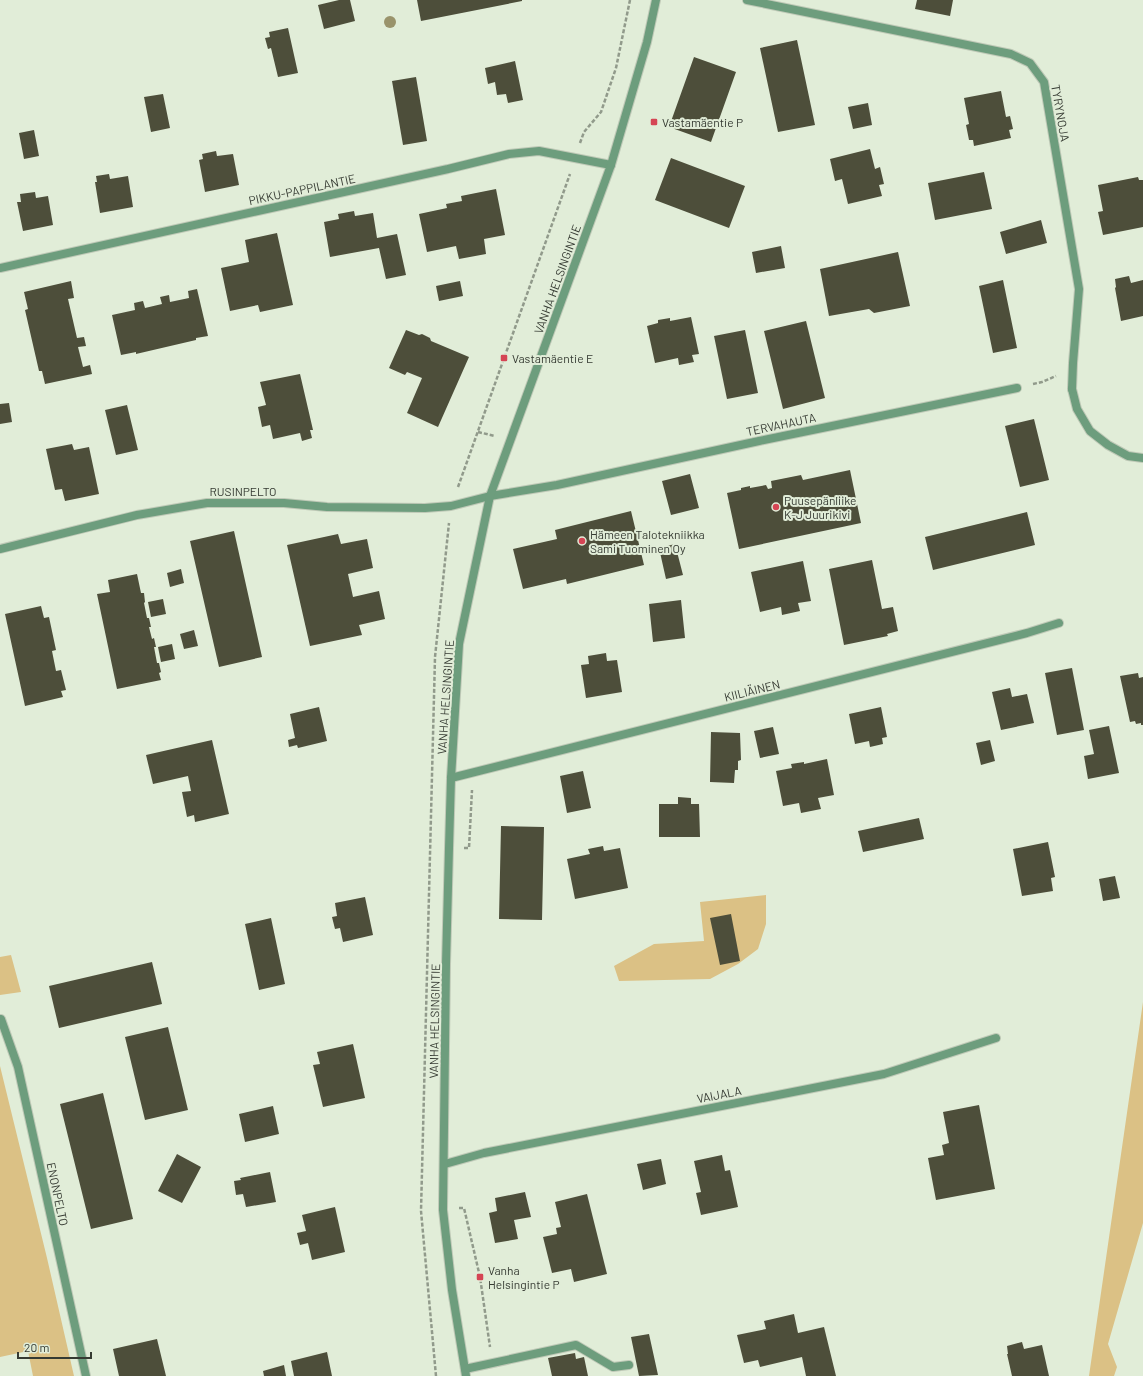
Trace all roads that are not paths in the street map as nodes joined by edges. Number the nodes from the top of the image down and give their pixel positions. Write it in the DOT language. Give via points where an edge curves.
graph roads {
  1 [pos="656,0"];
  2 [pos="746,0"];
  3 [pos="611,165"];
  4 [pos="0,268"];
  5 [pos="1017,388"];
  6 [pos="1143,458"];
  7 [pos="490,496"];
  8 [pos="0,549"];
  9 [pos="1059,623"];
  10 [pos="451,778"];
  11 [pos="1,1019"];
  12 [pos="996,1038"];
  13 [pos="445,1164"];
  14 [pos="629,1365"];
  15 [pos="466,1372"];
  16 [pos="86,1376"];
  1 -- 3 [label="street, VANHA HELSINGINTIE" via="647,42"];
  2 -- 6 [label="street, TYRYNOJA" via="1011,54 1030,63 1044,82 1079,289 1072,389 1077,409 1090,431 1108,445 1128,456"];
  3 -- 4 [label="street, PIKKU-PAPPILANTIE" via="539,152 509,154"];
  3 -- 7 [label="street, VANHA HELSINGINTIE"];
  5 -- 7 [label="street, TERVAHAUTA" via="557,486"];
  7 -- 8 [label="street, RUSINPELTO" via="451,506 424,508 327,508 284,503 207,503 137,515"];
  7 -- 10 [label="street, VANHA HELSINGINTIE" via="459,644"];
  9 -- 10 [label="street, KIILIÄINEN"];
  10 -- 13 [label="street, VANHA HELSINGINTIE" via="446,964"];
  11 -- 16 [label="street, ENONPELTO" via="18,1067"];
  12 -- 13 [label="street, VAIJALA" via="884,1074 491,1152"];
  13 -- 15 [label="street, VANHA HELSINGINTIE" via="443,1210 452,1290"];
  14 -- 15 [label="street" via="613,1367 576,1345 492,1363"];
}
